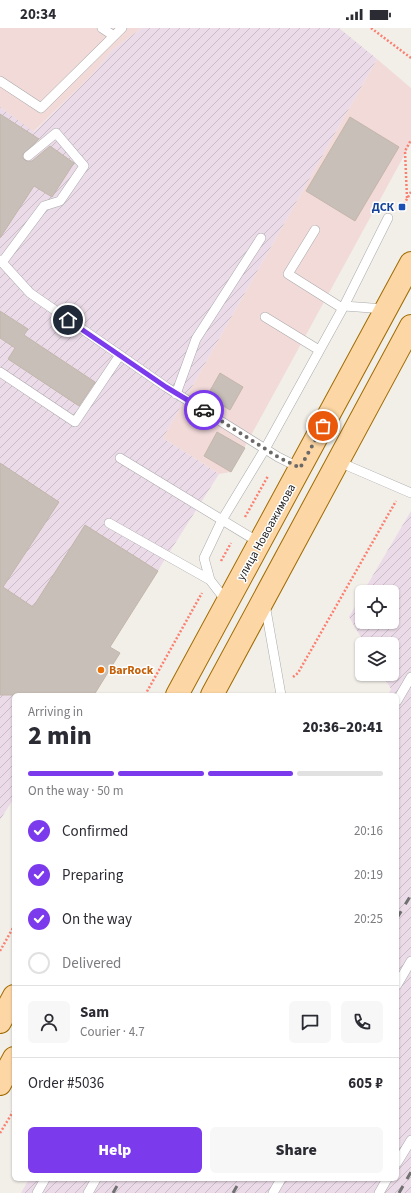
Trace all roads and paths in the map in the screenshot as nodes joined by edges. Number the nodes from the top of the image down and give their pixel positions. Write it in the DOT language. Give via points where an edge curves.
graph roads {
  1 [pos="102,28"];
  2 [pos="122,28"];
  3 [pos="371,28"];
  4 [pos="114,36"];
  5 [pos="411,58"];
  6 [pos="0,81"];
  7 [pos="411,140"];
  8 [pos="28,156"];
  9 [pos="407,199"];
  10 [pos="388,218"];
  11 [pos="315,230"];
  12 [pos="261,238"];
  13 [pos="1,261"];
  14 [pos="411,263"];
  15 [pos="343,307"];
  16 [pos="385,309"];
  17 [pos="266,317"];
  18 [pos="410,329"];
  19 [pos="319,350"];
  20 [pos="120,355"];
  21 [pos="0,372"];
  22 [pos="176,394"];
  23 [pos="265,449"];
  24 [pos="120,458"];
  25 [pos="339,462"];
  26 [pos="300,468"];
  27 [pos="407,490"];
  28 [pos="222,520"];
  29 [pos="109,523"];
  30 [pos="260,543"];
  31 [pos="210,580"];
  32 [pos="264,600"];
  33 [pos="228,602"];
  34 [pos="411,677"];
  35 [pos="280,691"];
  36 [pos="178,693"];
  37 [pos="213,693"];
  38 [pos="399,698"];
  39 [pos="12,930"];
  40 [pos="0,951"];
  41 [pos="411,961"];
  42 [pos="399,982"];
  43 [pos="12,1000"];
  44 [pos="0,1022"];
  45 [pos="12,1062"];
  46 [pos="0,1084"];
  47 [pos="12,1113"];
  48 [pos="0,1134"];
  49 [pos="411,1140"];
  50 [pos="399,1160"];
  51 [pos="44,1181"];
  52 [pos="95,1181"];
  53 [pos="280,1181"];
  54 [pos="386,1181"];
  55 [pos="37,1193"];
  56 [pos="88,1193"];
  57 [pos="273,1193"];
  58 [pos="378,1193"];
  1 -- 4 [label="lane"];
  2 -- 4 [label="lane"];
  3 -- 5 [label="path"];
  4 -- 6 [label="lane" via="41,108"];
  7 -- 9 [label="path" via="405,151"];
  8 -- 13 [label="lane" via="56,132 84,166 60,201 44,206"];
  10 -- 15 [label="lane"];
  11 -- 15 [label="lane" via="288,274"];
  12 -- 22 [label="lane" via="196,339"];
  13 -- 20 [label="lane" via="30,293"];
  14 -- 16 [label="main road, улица Новоажимова"];
  15 -- 16 [label="lane"];
  15 -- 19 [label="lane"];
  16 -- 26 [label="main road, улица Новоажимова"];
  17 -- 19 [label="lane"];
  18 -- 25 [label="main road"];
  19 -- 23 [label="lane"];
  20 -- 21 [label="lane" via="75,422"];
  20 -- 22 [label="lane"];
  22 -- 23 [label="lane"];
  23 -- 26 [label="lane"];
  23 -- 28 [label="lane"];
  24 -- 28 [label="lane"];
  25 -- 27 [label="lane"];
  25 -- 32 [label="main road"];
  26 -- 30 [label="main road, улица Новоажимова"];
  27 -- 35 [label="path" via="298,673"];
  28 -- 30 [label="lane"];
  28 -- 31 [label="lane" via="204,558"];
  29 -- 31 [label="lane"];
  30 -- 33 [label="main road, улица Новоажимова"];
  31 -- 33 [label="lane"];
  32 -- 35 [label="lane"];
  32 -- 37 [label="main road"];
  33 -- 36 [label="main road, улица Новоажимова"];
  34 -- 38 [label="lane"];
  39 -- 40 [label="path"];
  41 -- 42 [label="lane"];
  43 -- 44 [label="main road"];
  45 -- 46 [label="main road"];
  47 -- 48 [label="path"];
  49 -- 50 [label="lane"];
  51 -- 55 [label="lane"];
  52 -- 56 [label="lane"];
  53 -- 57 [label="lane"];
  54 -- 58 [label="lane"];
}
